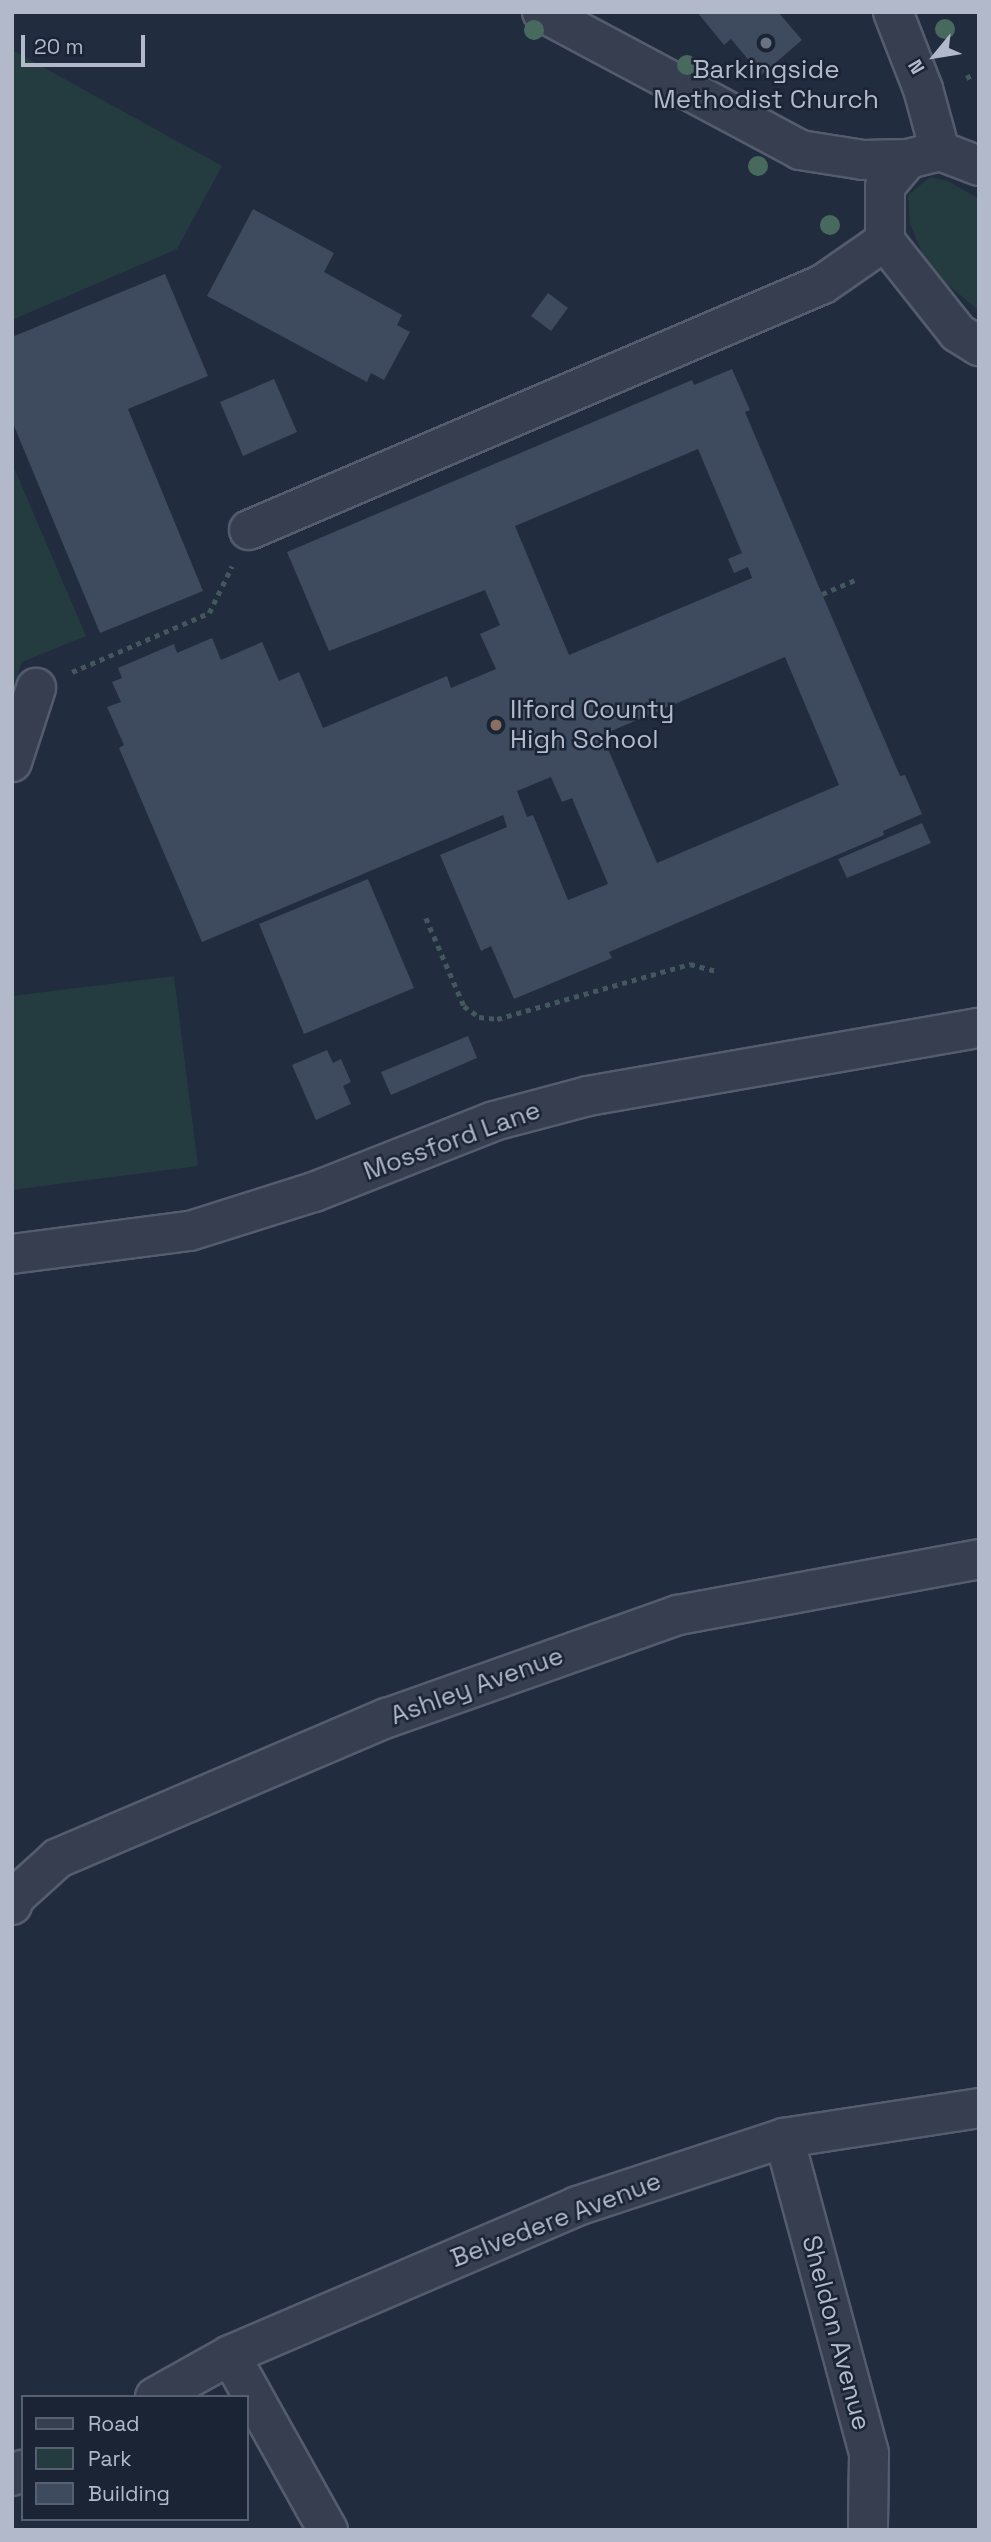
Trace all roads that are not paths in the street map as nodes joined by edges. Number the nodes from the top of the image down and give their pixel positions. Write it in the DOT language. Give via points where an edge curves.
graph roads {
  1 [pos="542,12"];
  2 [pos="892,12"];
  3 [pos="924,155"];
  4 [pos="979,166"];
  5 [pos="885,241"];
  6 [pos="979,346"];
  7 [pos="249,530"];
  8 [pos="36,688"];
  9 [pos="12,762"];
  10 [pos="979,1028"];
  11 [pos="12,1254"];
  12 [pos="979,1559"];
  13 [pos="12,1905"];
  14 [pos="979,2108"];
  15 [pos="784,2138"];
  16 [pos="230,2355"];
  17 [pos="159,2395"];
  18 [pos="328,2530"];
  19 [pos="868,2530"];
  1 -- 3 [label="street" via="800,150 832,158"];
  2 -- 3 [label="street" via="923,89"];
  3 -- 4 [label="street"];
  3 -- 5 [label="street" via="885,186"];
  5 -- 6 [label="street" via="958,333"];
  5 -- 7 [label="street" via="823,284"];
  8 -- 9 [label="street"];
  10 -- 11 [label="street, Mossford Lane" via="588,1096 494,1121 314,1192 190,1231"];
  12 -- 13 [label="street, Ashley Avenue" via="678,1615 387,1718 58,1858"];
  14 -- 15 [label="street, Belvedere Avenue"];
  15 -- 16 [label="street, Belvedere Avenue" via="577,2206"];
  15 -- 19 [label="street, Sheldon Avenue" via="869,2454"];
  16 -- 17 [label="street, Belvedere Avenue"];
  16 -- 18 [label="street"];
}
